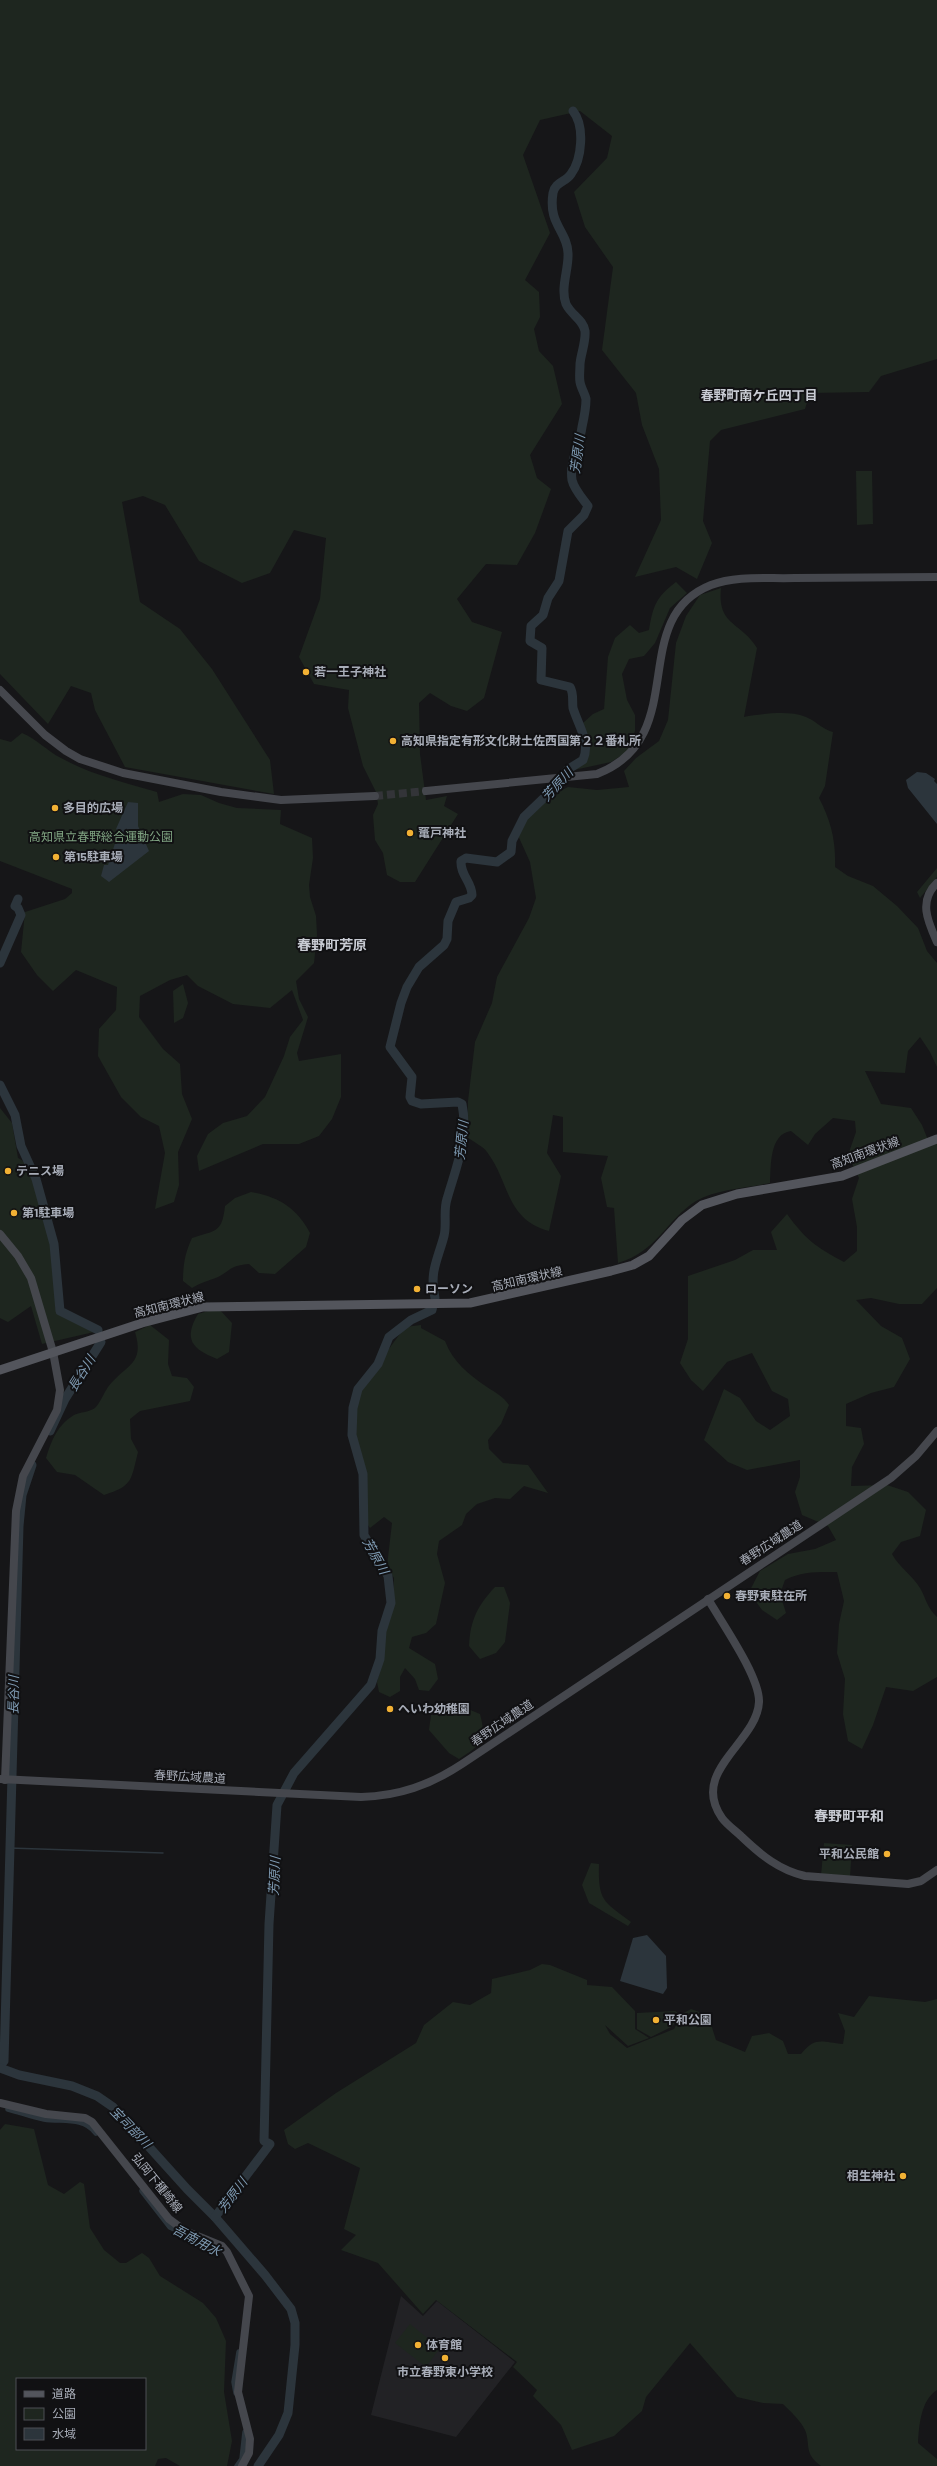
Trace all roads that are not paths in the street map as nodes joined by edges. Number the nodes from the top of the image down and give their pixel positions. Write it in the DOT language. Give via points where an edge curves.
graph roads {
  1 [pos="937,577"];
  2 [pos="0,690"];
  3 [pos="426,791"];
  4 [pos="375,796"];
  5 [pos="937,882"];
  6 [pos="937,942"];
  7 [pos="937,1139"];
  8 [pos="0,1234"];
  9 [pos="53,1352"];
  10 [pos="0,1370"];
  11 [pos="935,1437"];
  12 [pos="708,1599"];
  13 [pos="3,1780"];
  14 [pos="937,1870"];
  15 [pos="0,2103"];
  16 [pos="242,2466"];
  1 -- 3 [label="street" via="743,579 716,584 696,592 677,612 670,625 664,642 651,718 636,748 612,768 597,774"];
  2 -- 4 [label="street" via="44,735 66,751 80,759 117,771 221,792 281,800"];
  5 -- 6 [label="street" via="928,894 926,920"];
  7 -- 9 [label="main road, 高知南環状線" via="842,1176 737,1194 702,1205 682,1220 649,1256 633,1265 611,1271 470,1303 203,1307 142,1323"];
  8 -- 9 [label="street" via="18,1256 31,1278"];
  9 -- 10 [label="main road, 高知南環状線"];
  9 -- 13 [label="street" via="60,1383 59,1402 23,1476 16,1511"];
  11 -- 12 [label="street, 春野広域農道" via="891,1478"];
  12 -- 13 [label="street, 春野広域農道" via="462,1764 425,1785 380,1796"];
  12 -- 14 [label="street" via="754,1678 759,1701 754,1723 720,1766 715,1779 714,1794 722,1818 764,1857 792,1873 908,1884 921,1881"];
  15 -- 16 [label="street, 弘岡下種崎線" via="46,2114 85,2118 92,2122 169,2219 184,2231 222,2246 227,2252 250,2296 238,2378 238,2392 250,2439 249,2453"];
}
